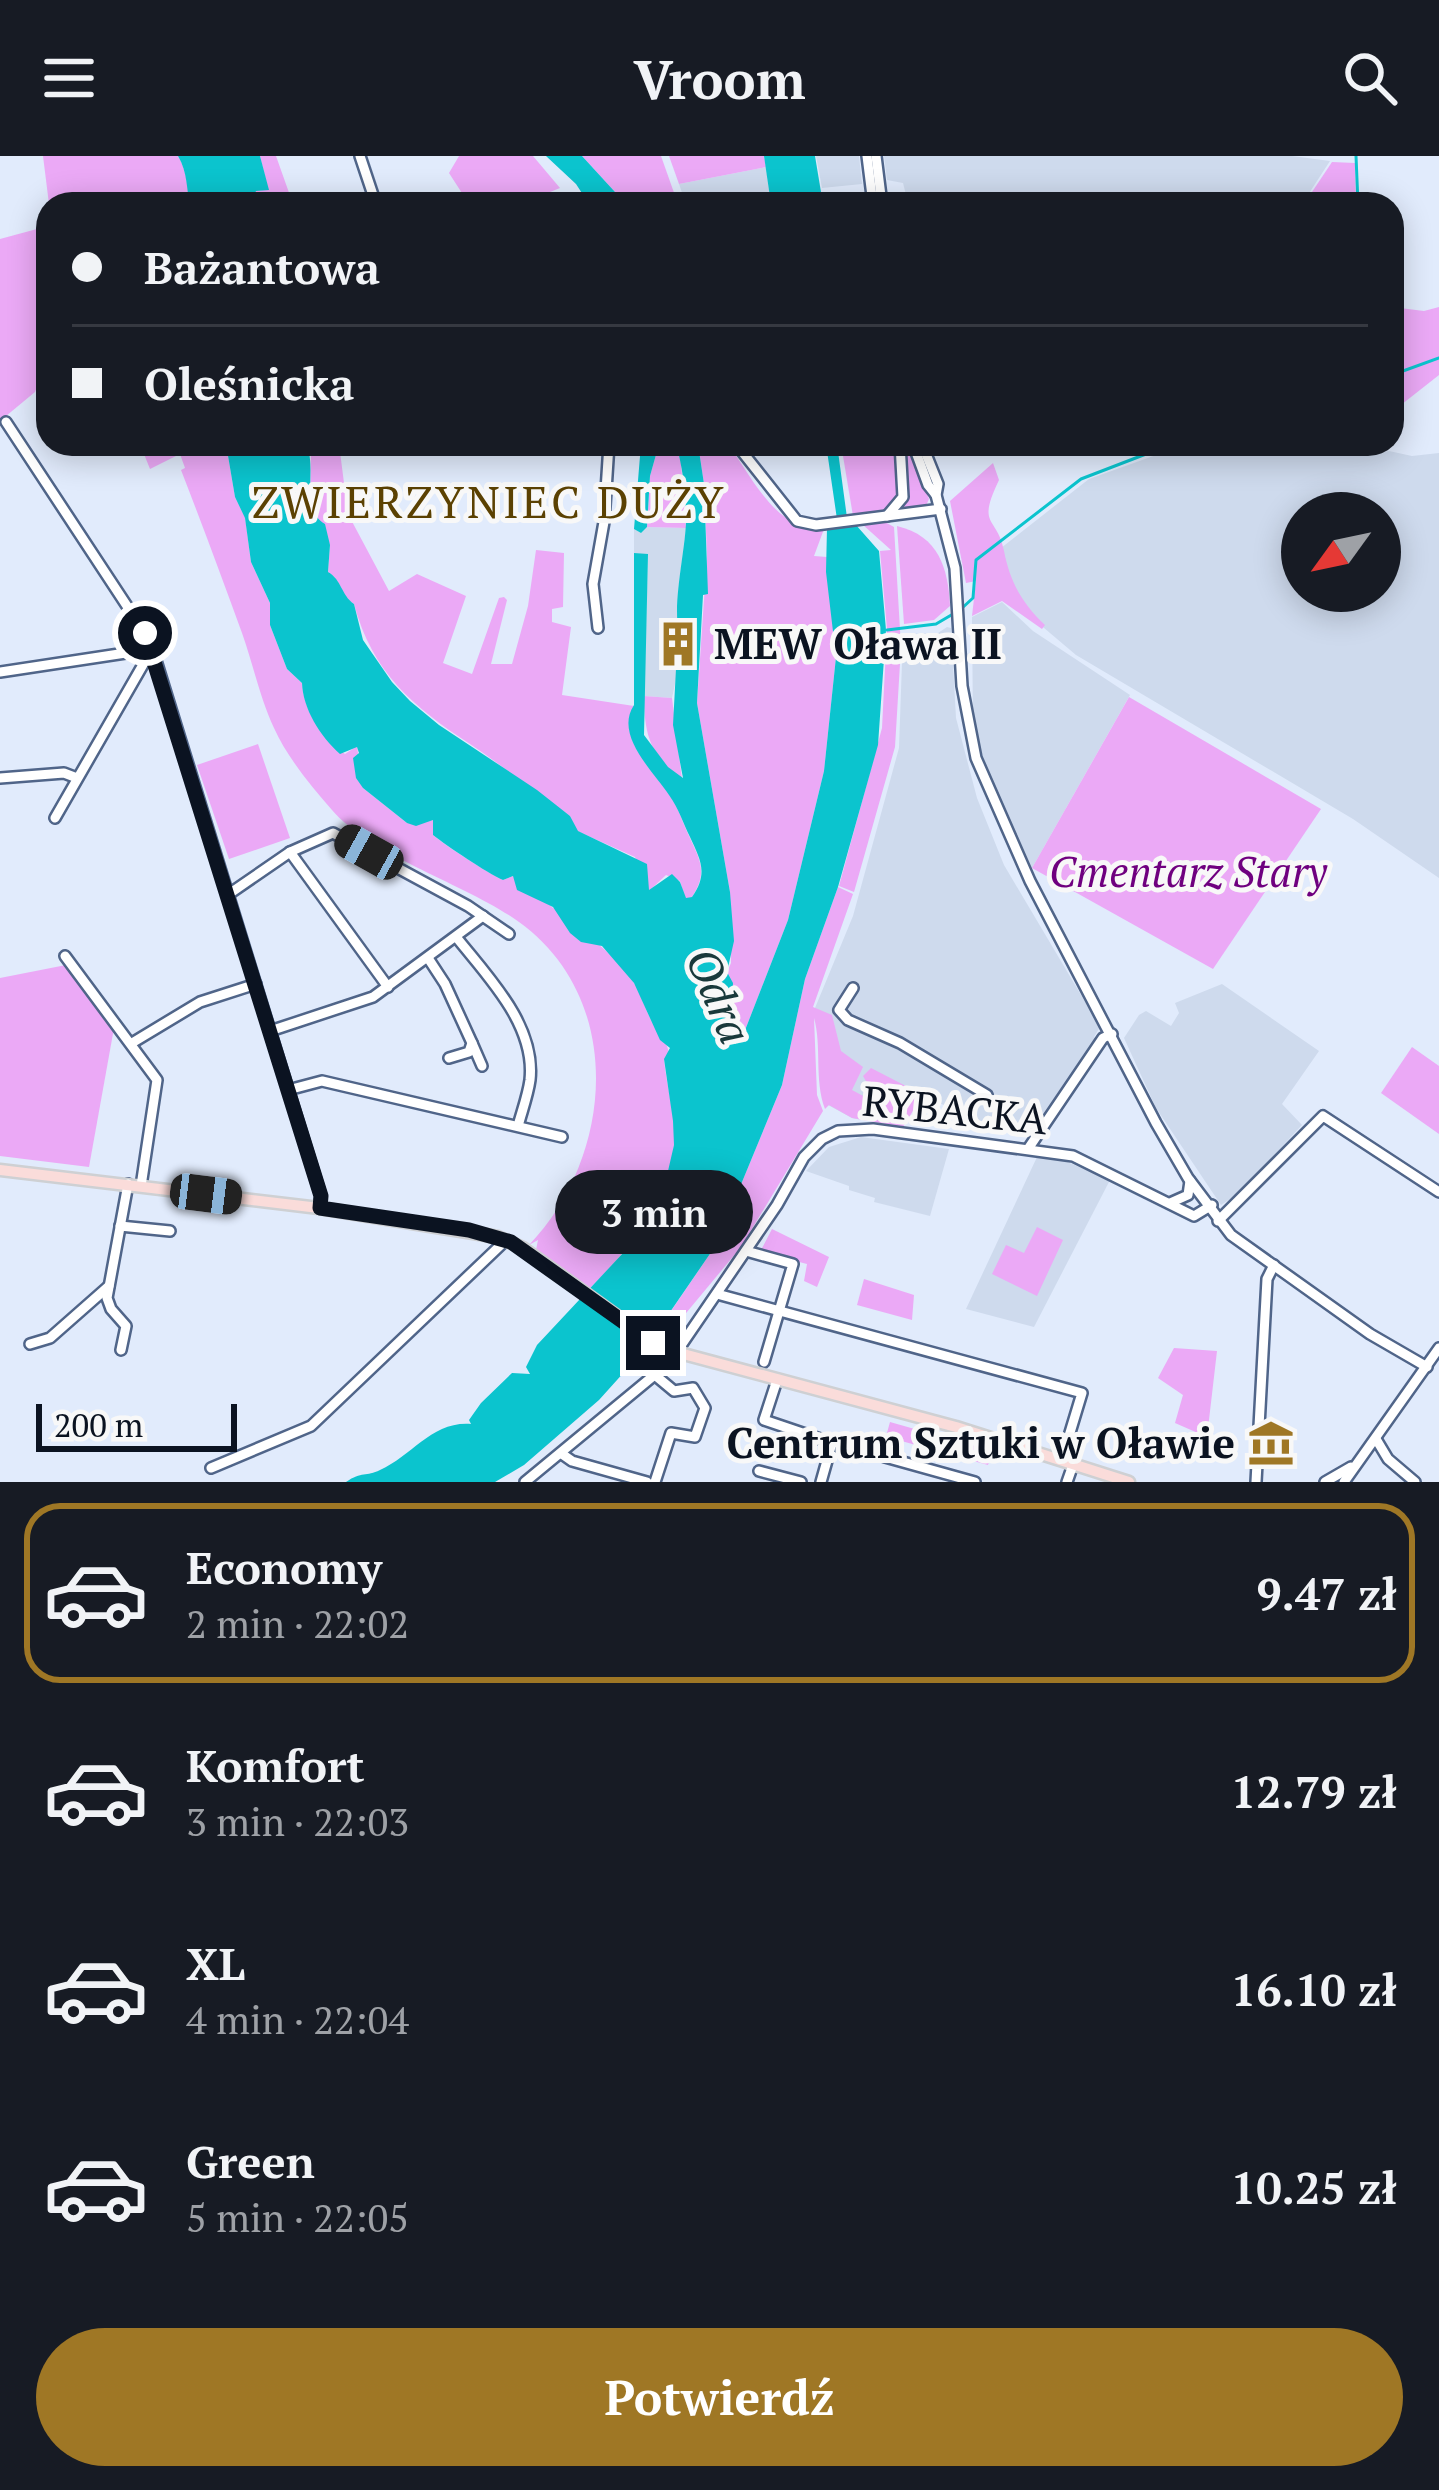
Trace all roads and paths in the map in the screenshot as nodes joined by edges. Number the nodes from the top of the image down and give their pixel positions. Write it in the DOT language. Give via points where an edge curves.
graph roads {
  1 [pos="360,156"];
  2 [pos="872,156"];
  3 [pos="372,192"];
  4 [pos="876,192"];
  5 [pos="6,422"];
  6 [pos="608,456"];
  7 [pos="746,456"];
  8 [pos="901,456"];
  9 [pos="917,456"];
  10 [pos="927,456"];
  11 [pos="937,495"];
  12 [pos="940,509"];
  13 [pos="886,517"];
  14 [pos="598,628"];
  15 [pos="152,649"];
  16 [pos="0,672"];
  17 [pos="0,778"];
  18 [pos="77,778"];
  19 [pos="55,818"];
  20 [pos="290,852"];
  21 [pos="229,894"];
  22 [pos="483,916"];
  23 [pos="508,934"];
  24 [pos="457,938"];
  25 [pos="65,956"];
  26 [pos="428,958"];
  27 [pos="256,985"];
  28 [pos="388,987"];
  29 [pos="853,988"];
  30 [pos="270,1031"];
  31 [pos="1112,1034"];
  32 [pos="133,1042"];
  33 [pos="472,1042"];
  34 [pos="449,1058"];
  35 [pos="482,1066"];
  36 [pos="288,1090"];
  37 [pos="987,1095"];
  38 [pos="518,1126"];
  39 [pos="562,1137"];
  40 [pos="1031,1145"];
  41 [pos="1178,1157"];
  42 [pos="0,1170"];
  43 [pos="1190,1181"];
  44 [pos="135,1185"];
  45 [pos="1439,1192"];
  46 [pos="1174,1202"];
  47 [pos="1209,1205"];
  48 [pos="320,1208"];
  49 [pos="1221,1219"];
  50 [pos="120,1226"];
  51 [pos="170,1231"];
  52 [pos="506,1240"];
  53 [pos="746,1251"];
  54 [pos="1274,1265"];
  55 [pos="110,1286"];
  56 [pos="717,1294"];
  57 [pos="780,1310"];
  58 [pos="30,1344"];
  59 [pos="1439,1348"];
  60 [pos="121,1350"];
  61 [pos="676,1353"];
  62 [pos="764,1362"];
  63 [pos="1427,1366"];
  64 [pos="656,1376"];
  65 [pos="777,1380"];
  66 [pos="1376,1439"];
  67 [pos="562,1454"];
  68 [pos="885,1457"];
  69 [pos="1362,1458"];
  70 [pos="1388,1459"];
  71 [pos="1068,1461"];
  72 [pos="212,1468"];
  73 [pos="760,1471"];
  74 [pos="612,1477"];
  75 [pos="628,1479"];
  76 [pos="525,1482"];
  77 [pos="651,1482"];
  78 [pos="800,1482"];
  79 [pos="821,1482"];
  80 [pos="975,1482"];
  81 [pos="1066,1482"];
  82 [pos="1129,1482"];
  83 [pos="1256,1482"];
  84 [pos="1325,1482"];
  85 [pos="1344,1482"];
  86 [pos="1415,1482"];
  1 -- 3 [label="street"];
  2 -- 4 [label="street"];
  5 -- 15 [label="street"];
  6 -- 14 [label="street" via="593,584"];
  7 -- 13 [label="street" via="797,521"];
  8 -- 13 [label="street" via="903,497"];
  9 -- 11 [label="street"];
  10 -- 11 [label="street"];
  11 -- 12 [label="street"];
  12 -- 13 [label="street"];
  12 -- 31 [label="street" via="970,737 983,778"];
  15 -- 16 [label="street"];
  15 -- 18 [label="street"];
  15 -- 21 [label="street"];
  17 -- 18 [label="street"];
  18 -- 19 [label="street"];
  20 -- 21 [label="street"];
  20 -- 22 [label="street" via="333,832"];
  20 -- 28 [label="street"];
  21 -- 27 [label="street"];
  22 -- 23 [label="street"];
  22 -- 24 [label="street"];
  24 -- 26 [label="street"];
  24 -- 38 [label="street" via="524,1037 531,1076"];
  25 -- 32 [label="street"];
  26 -- 28 [label="street"];
  26 -- 33 [label="street"];
  27 -- 30 [label="street"];
  27 -- 32 [label="street" via="200,1002"];
  28 -- 30 [label="street"];
  29 -- 37 [label="street" via="839,1010 848,1020"];
  30 -- 36 [label="street"];
  31 -- 40 [label="street"];
  31 -- 41 [label="street"];
  32 -- 44 [label="street" via="158,1085"];
  33 -- 34 [label="street" via="469,1052"];
  33 -- 35 [label="street"];
  36 -- 38 [label="street" via="322,1082"];
  36 -- 48 [label="street"];
  38 -- 39 [label="street"];
  40 -- 46 [label="street, RYBACKA"];
  40 -- 53 [label="street, RYBACKA" via="838,1131 806,1154"];
  41 -- 43 [label="street"];
  41 -- 47 [label="street"];
  42 -- 44 [label="main road"];
  43 -- 46 [label="street" via="1190,1192"];
  43 -- 47 [label="street"];
  44 -- 48 [label="main road"];
  44 -- 50 [label="street"];
  45 -- 49 [label="street" via="1323,1116"];
  46 -- 47 [label="street, RYBACKA"];
  47 -- 49 [label="street"];
  48 -- 52 [label="main road"];
  49 -- 54 [label="street"];
  50 -- 51 [label="street"];
  50 -- 55 [label="street"];
  52 -- 61 [label="main road"];
  52 -- 72 [label="street" via="311,1426"];
  53 -- 56 [label="street, RYBACKA"];
  53 -- 57 [label="street" via="793,1264"];
  54 -- 63 [label="street"];
  54 -- 83 [label="street"];
  55 -- 58 [label="street" via="55,1334"];
  55 -- 60 [label="street" via="109,1306 127,1330"];
  56 -- 57 [label="street"];
  56 -- 61 [label="street, RYBACKA"];
  57 -- 62 [label="street"];
  57 -- 71 [label="street" via="1082,1393"];
  59 -- 63 [label="street"];
  61 -- 64 [label="street, RYBACKA"];
  61 -- 65 [label="main road"];
  63 -- 66 [label="street"];
  64 -- 67 [label="street, RYBACKA"];
  64 -- 77 [label="street" via="674,1391 695,1386 705,1406 691,1439 671,1433"];
  65 -- 71 [label="main road"];
  65 -- 79 [label="street" via="764,1420 832,1443"];
  66 -- 69 [label="street"];
  66 -- 70 [label="street"];
  67 -- 74 [label="street"];
  67 -- 76 [label="street, RYBACKA"];
  68 -- 80 [label="street"];
  69 -- 70 [label="street"];
  69 -- 84 [label="street"];
  69 -- 85 [label="street"];
  70 -- 86 [label="street"];
  71 -- 81 [label="street"];
  71 -- 82 [label="main road"];
  73 -- 78 [label="street"];
  74 -- 75 [label="street"];
  75 -- 77 [label="street"];
}
